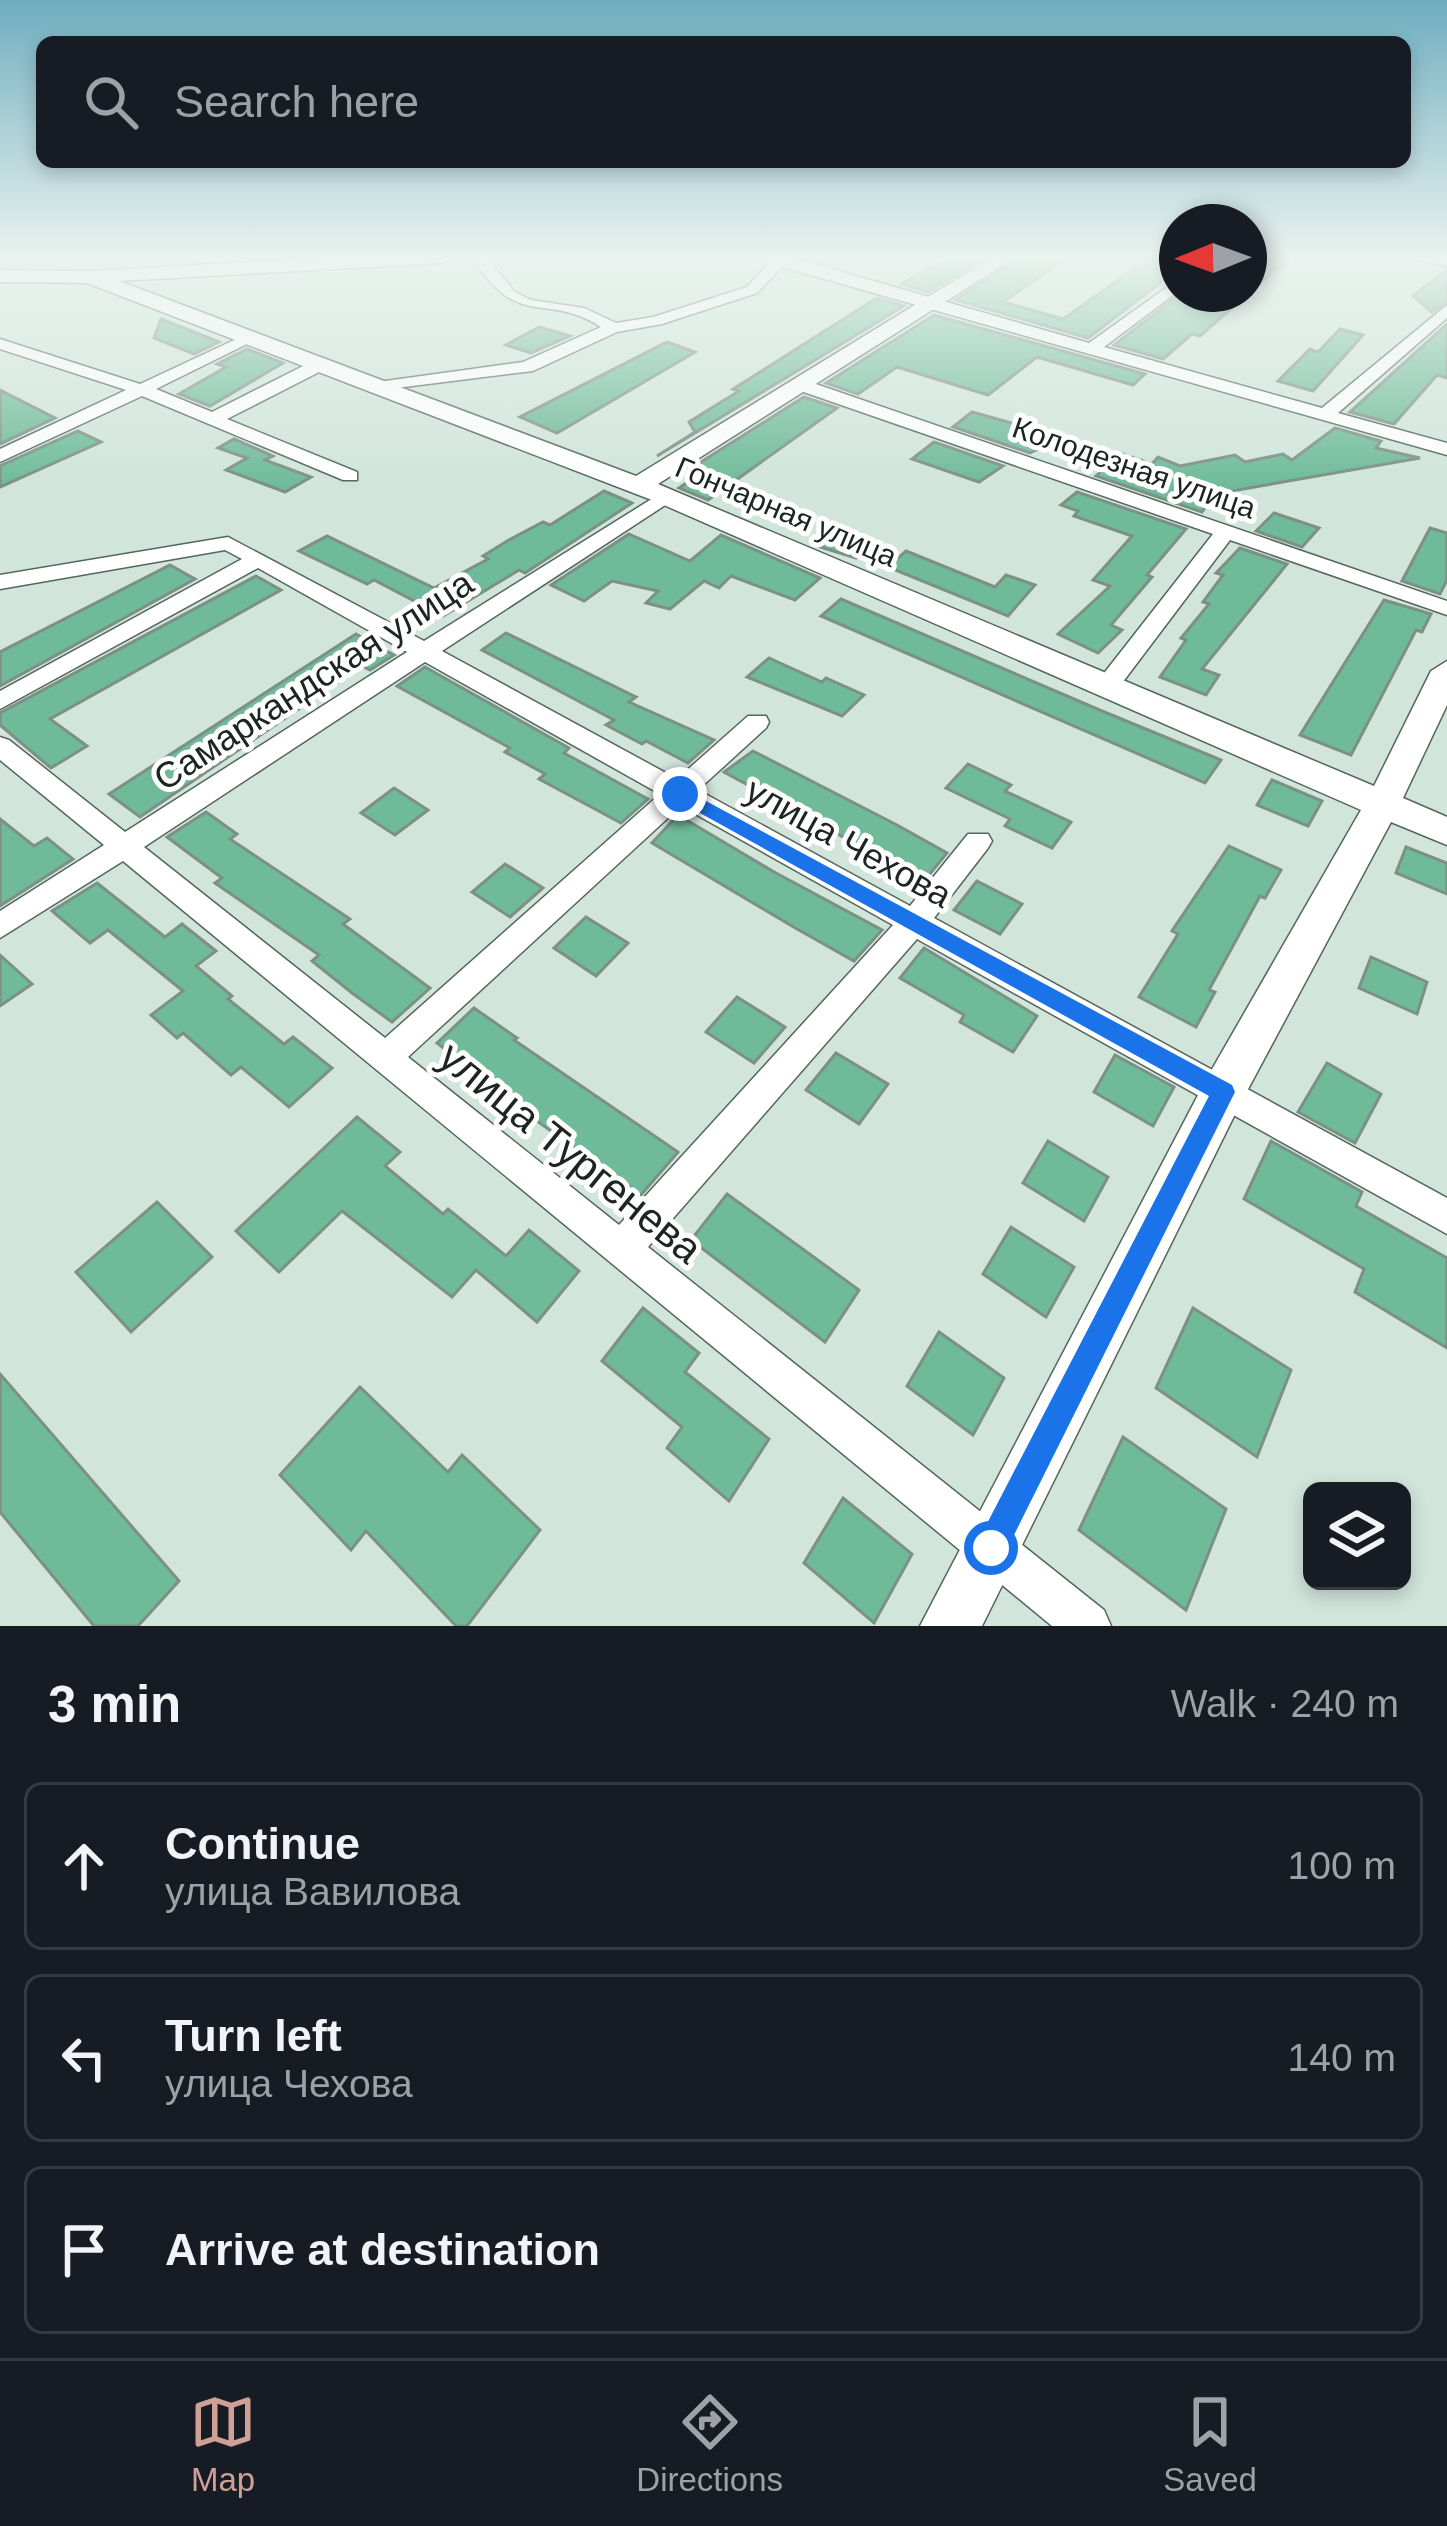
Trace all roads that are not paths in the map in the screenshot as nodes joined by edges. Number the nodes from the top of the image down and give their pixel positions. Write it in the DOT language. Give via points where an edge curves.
graph roads {
  1 [pos="236,333"];
  2 [pos="603,333"];
  3 [pos="883,333"];
  4 [pos="1043,333"];
  5 [pos="1113,333"];
  6 [pos="1420,333"];
  7 [pos="250,338"];
  8 [pos="0,344"];
  9 [pos="1094,347"];
  10 [pos="321,364"];
  11 [pos="801,385"];
  12 [pos="378,386"];
  13 [pos="145,391"];
  14 [pos="1325,415"];
  15 [pos="215,418"];
  16 [pos="1447,448"];
  17 [pos="0,456"];
  18 [pos="350,476"];
  19 [pos="652,490"];
  20 [pos="1226,533"];
  21 [pos="255,561"];
  22 [pos="0,582"];
  23 [pos="1447,608"];
  24 [pos="422,652"];
  25 [pos="1447,671"];
  26 [pos="1107,686"];
  27 [pos="0,701"];
  28 [pos="757,722"];
  29 [pos="0,746"];
  30 [pos="680,794"];
  31 [pos="1382,805"];
  32 [pos="1447,832"];
  33 [pos="978,841"];
  34 [pos="121,848"];
  35 [pos="914,922"];
  36 [pos="0,926"];
  37 [pos="384,1059"];
  38 [pos="1223,1092"];
  39 [pos="1447,1216"];
  40 [pos="621,1250"];
  41 [pos="991,1548"];
  42 [pos="950,1626"];
  43 [pos="1088,1626"];
  1 -- 7 [label="street, Гончарная улица"];
  2 -- 12 [label="street" via="526,367"];
  3 -- 11 [label="street"];
  4 -- 9 [label="street"];
  5 -- 9 [label="street"];
  6 -- 14 [label="street"];
  7 -- 10 [label="street, Гончарная улица"];
  7 -- 13 [label="street"];
  8 -- 13 [label="street"];
  9 -- 14 [label="street"];
  10 -- 12 [label="street, Гончарная улица"];
  10 -- 15 [label="street"];
  11 -- 19 [label="street"];
  11 -- 20 [label="street, Колодезная улица"];
  12 -- 19 [label="street, Гончарная улица"];
  13 -- 15 [label="street"];
  13 -- 17 [label="street"];
  14 -- 16 [label="street"];
  15 -- 18 [label="street"];
  19 -- 24 [label="street, Самаркандская улица"];
  19 -- 26 [label="street, Гончарная улица"];
  20 -- 23 [label="street, Колодезная улица"];
  20 -- 26 [label="street"];
  21 -- 22 [label="street, улица Чехова" via="228,543"];
  21 -- 24 [label="street, улица Чехова"];
  21 -- 27 [label="street"];
  24 -- 30 [label="street, улица Чехова"];
  24 -- 34 [label="street, Самаркандская улица"];
  25 -- 31 [label="street"];
  26 -- 31 [label="street, Гончарная улица"];
  28 -- 30 [label="street"];
  29 -- 34 [label="street, улица Тургенева"];
  30 -- 35 [label="street, улица Чехова"];
  30 -- 37 [label="street"];
  31 -- 32 [label="street, Гончарная улица"];
  31 -- 38 [label="street"];
  33 -- 35 [label="street"];
  34 -- 36 [label="street, Самаркандская улица"];
  34 -- 37 [label="street, улица Тургенева"];
  35 -- 38 [label="street, улица Чехова"];
  35 -- 40 [label="street"];
  37 -- 40 [label="street, улица Тургенева"];
  38 -- 39 [label="street, улица Чехова"];
  38 -- 41 [label="street"];
  40 -- 41 [label="street, улица Тургенева"];
  41 -- 42 [label="street"];
  41 -- 43 [label="street, улица Тургенева"];
}
